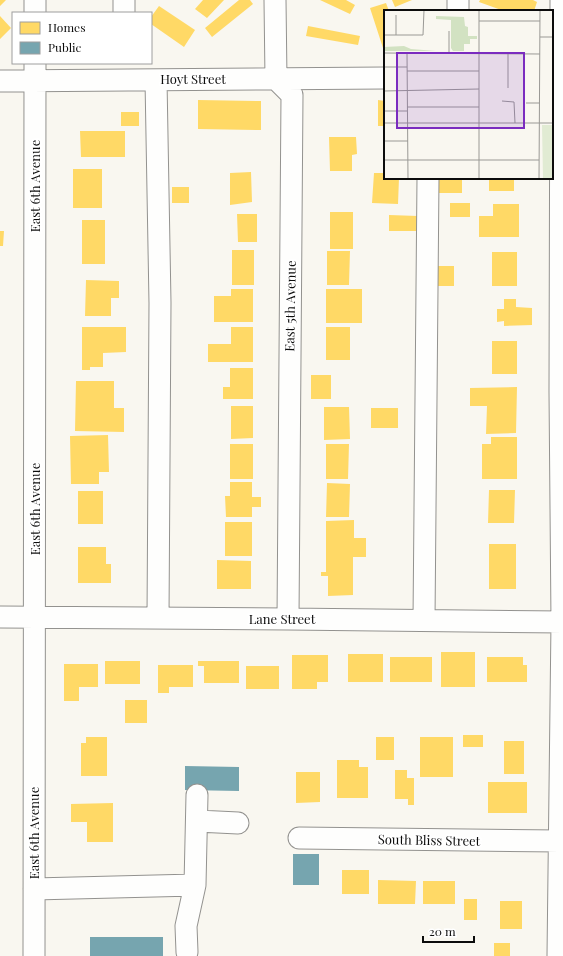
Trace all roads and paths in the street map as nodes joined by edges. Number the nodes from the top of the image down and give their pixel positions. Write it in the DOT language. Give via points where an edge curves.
graph roads {
  1 [pos="35,0"];
  2 [pos="124,0"];
  3 [pos="275,0"];
  4 [pos="561,0"];
  5 [pos="35,12"];
  6 [pos="124,12"];
  7 [pos="123,71"];
  8 [pos="35,72"];
  9 [pos="556,77"];
  10 [pos="384,78"];
  11 [pos="276,79"];
  12 [pos="0,80"];
  13 [pos="156,80"];
  14 [pos="428,179"];
  15 [pos="562,392"];
  16 [pos="0,617"];
  17 [pos="34,617"];
  18 [pos="158,618"];
  19 [pos="288,618"];
  20 [pos="424,620"];
  21 [pos="562,622"];
  22 [pos="198,795"];
  23 [pos="197,821"];
  24 [pos="238,823"];
  25 [pos="299,838"];
  26 [pos="560,841"];
  27 [pos="195,885"];
  28 [pos="34,889"];
  29 [pos="187,952"];
  30 [pos="34,956"];
  31 [pos="558,956"];
  1 -- 5 [label="street"];
  2 -- 6 [label="street"];
  3 -- 11 [label="street"];
  4 -- 9 [label="street"];
  7 -- 8 [label="street, Hoyt Street"];
  7 -- 13 [label="street, Hoyt Street"];
  8 -- 12 [label="street, Hoyt Street"];
  8 -- 17 [label="street, East 6th Avenue"];
  9 -- 15 [label="street"];
  10 -- 11 [label="street, Hoyt Street"];
  11 -- 13 [label="street, Hoyt Street"];
  11 -- 19 [label="street, East 5th Avenue" via="292,95"];
  13 -- 18 [label="street" via="160,303"];
  14 -- 20 [label="street"];
  15 -- 21 [label="street"];
  16 -- 17 [label="street, Lane Street"];
  17 -- 18 [label="street, Lane Street"];
  17 -- 28 [label="street, East 6th Avenue"];
  18 -- 19 [label="street, Lane Street"];
  19 -- 20 [label="street, Lane Street"];
  20 -- 21 [label="street, Lane Street"];
  21 -- 26 [label="street"];
  22 -- 23 [label="street"];
  23 -- 24 [label="street"];
  23 -- 27 [label="street"];
  25 -- 26 [label="street, South Bliss Street"];
  26 -- 31 [label="street"];
  27 -- 28 [label="street"];
  27 -- 29 [label="street" via="186,926"];
  28 -- 30 [label="street, East 6th Avenue"];
}
